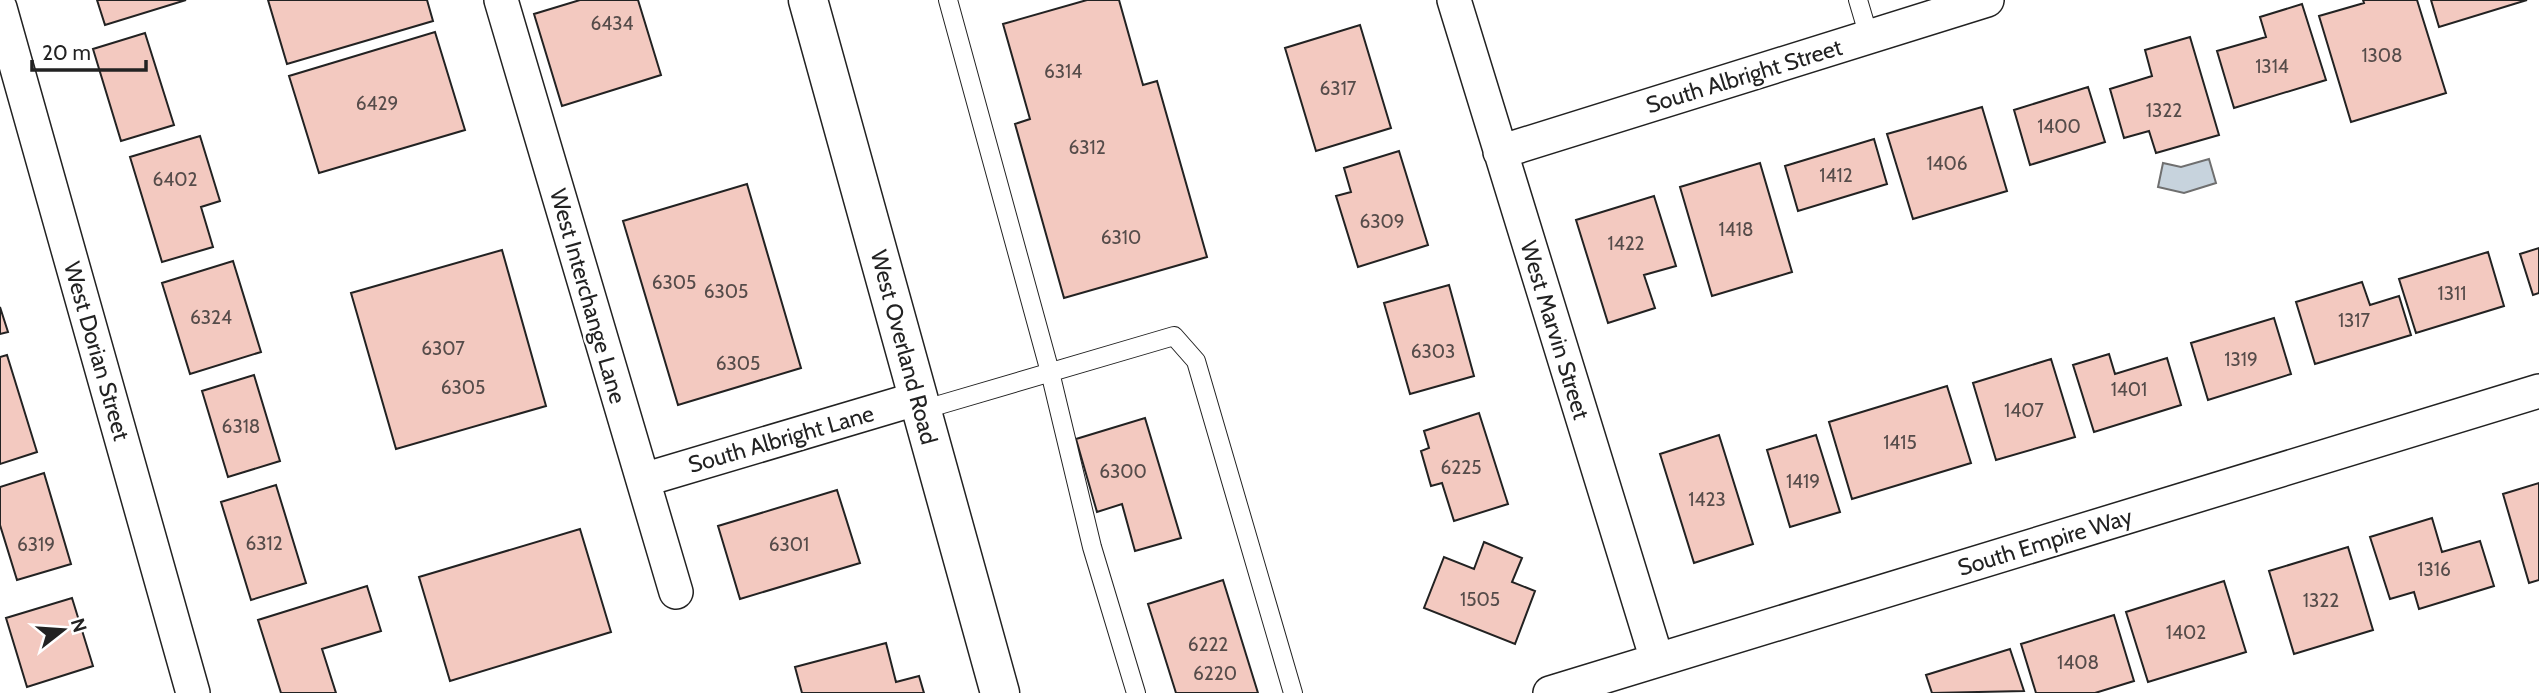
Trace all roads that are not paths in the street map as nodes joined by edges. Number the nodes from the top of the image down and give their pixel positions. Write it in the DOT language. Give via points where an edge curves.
graph roads {
  1 [pos="501,0"];
  2 [pos="808,0"];
  3 [pos="948,0"];
  4 [pos="1454,0"];
  5 [pos="1857,0"];
  6 [pos="1987,0"];
  7 [pos="0,8"];
  8 [pos="1869,37"];
  9 [pos="1500,152"];
  10 [pos="1050,372"];
  11 [pos="2539,391"];
  12 [pos="920,404"];
  13 [pos="643,480"];
  14 [pos="676,592"];
  15 [pos="1657,660"];
  16 [pos="193,693"];
  17 [pos="1000,693"];
  18 [pos="1136,693"];
  19 [pos="1293,693"];
  20 [pos="1550,693"];
  1 -- 13 [label="street, West Interchange Lane"];
  2 -- 12 [label="main road, West Overland Road"];
  3 -- 10 [label="lane"];
  4 -- 9 [label="street, West Marvin Street"];
  5 -- 8 [label="lane"];
  6 -- 8 [label="street, South Albright Street"];
  7 -- 16 [label="street, West Dorian Street"];
  8 -- 9 [label="street, South Albright Street"];
  9 -- 15 [label="street, West Marvin Street"];
  10 -- 12 [label="lane"];
  10 -- 18 [label="lane" via="1093,547"];
  10 -- 19 [label="lane" via="1174,336 1196,361"];
  11 -- 15 [label="street, South Empire Way"];
  12 -- 13 [label="street, South Albright Lane"];
  12 -- 17 [label="main road, West Overland Road"];
  13 -- 14 [label="street, West Interchange Lane"];
  15 -- 20 [label="street, South Empire Way"];
}
